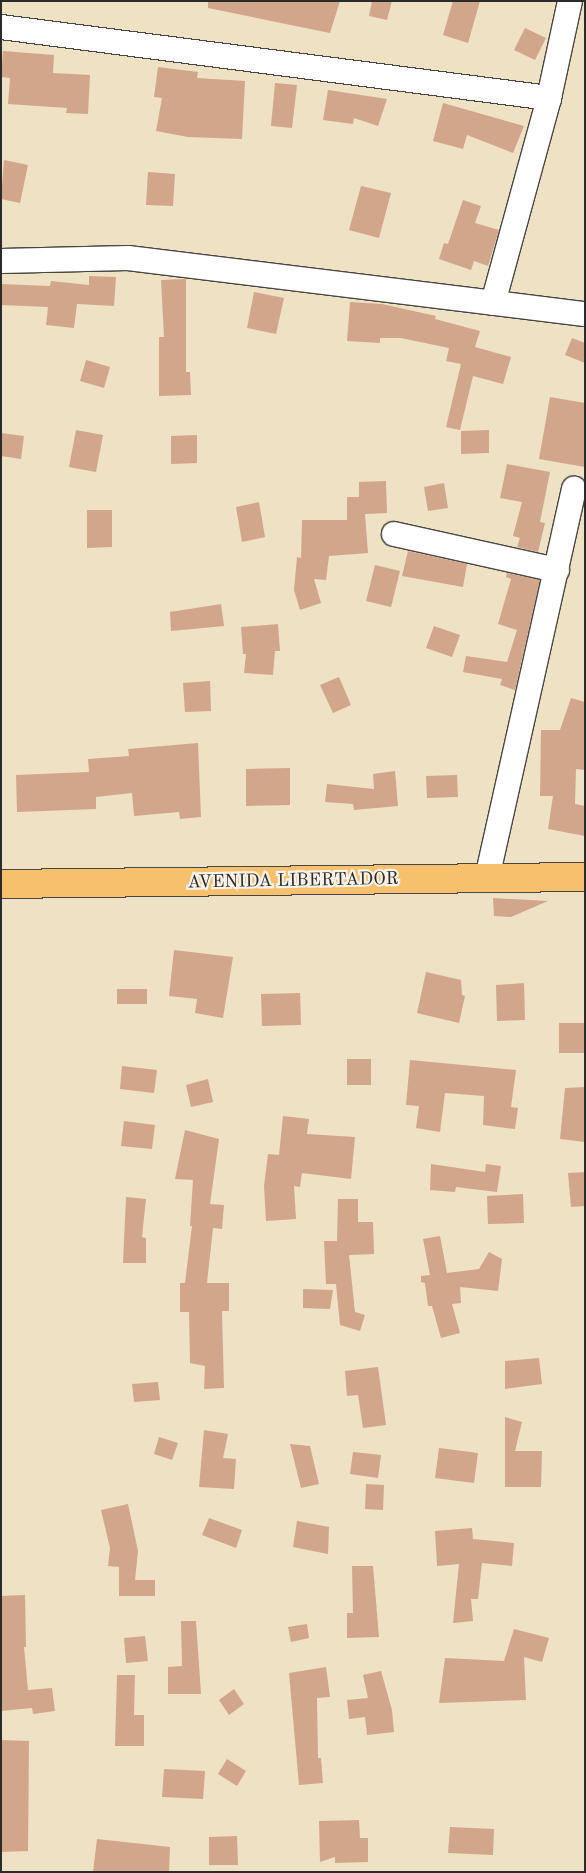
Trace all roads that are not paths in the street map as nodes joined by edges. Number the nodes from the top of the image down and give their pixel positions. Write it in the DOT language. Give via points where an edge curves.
graph roads {
  1 [pos="570,1"];
  2 [pos="1,28"];
  3 [pos="549,98"];
  4 [pos="1,261"];
  5 [pos="493,302"];
  6 [pos="585,314"];
  7 [pos="574,489"];
  8 [pos="394,534"];
  9 [pos="557,570"];
  10 [pos="585,877"];
  11 [pos="487,878"];
  12 [pos="1,884"];
  1 -- 3 [label="street"];
  2 -- 3 [label="street"];
  3 -- 5 [label="street"];
  4 -- 5 [label="street" via="138,259"];
  5 -- 6 [label="street"];
  7 -- 9 [label="street"];
  8 -- 9 [label="street"];
  9 -- 11 [label="street"];
  10 -- 11 [label="highway, AVENIDA LIBERTADOR"];
  11 -- 12 [label="highway, AVENIDA LIBERTADOR"];
}
